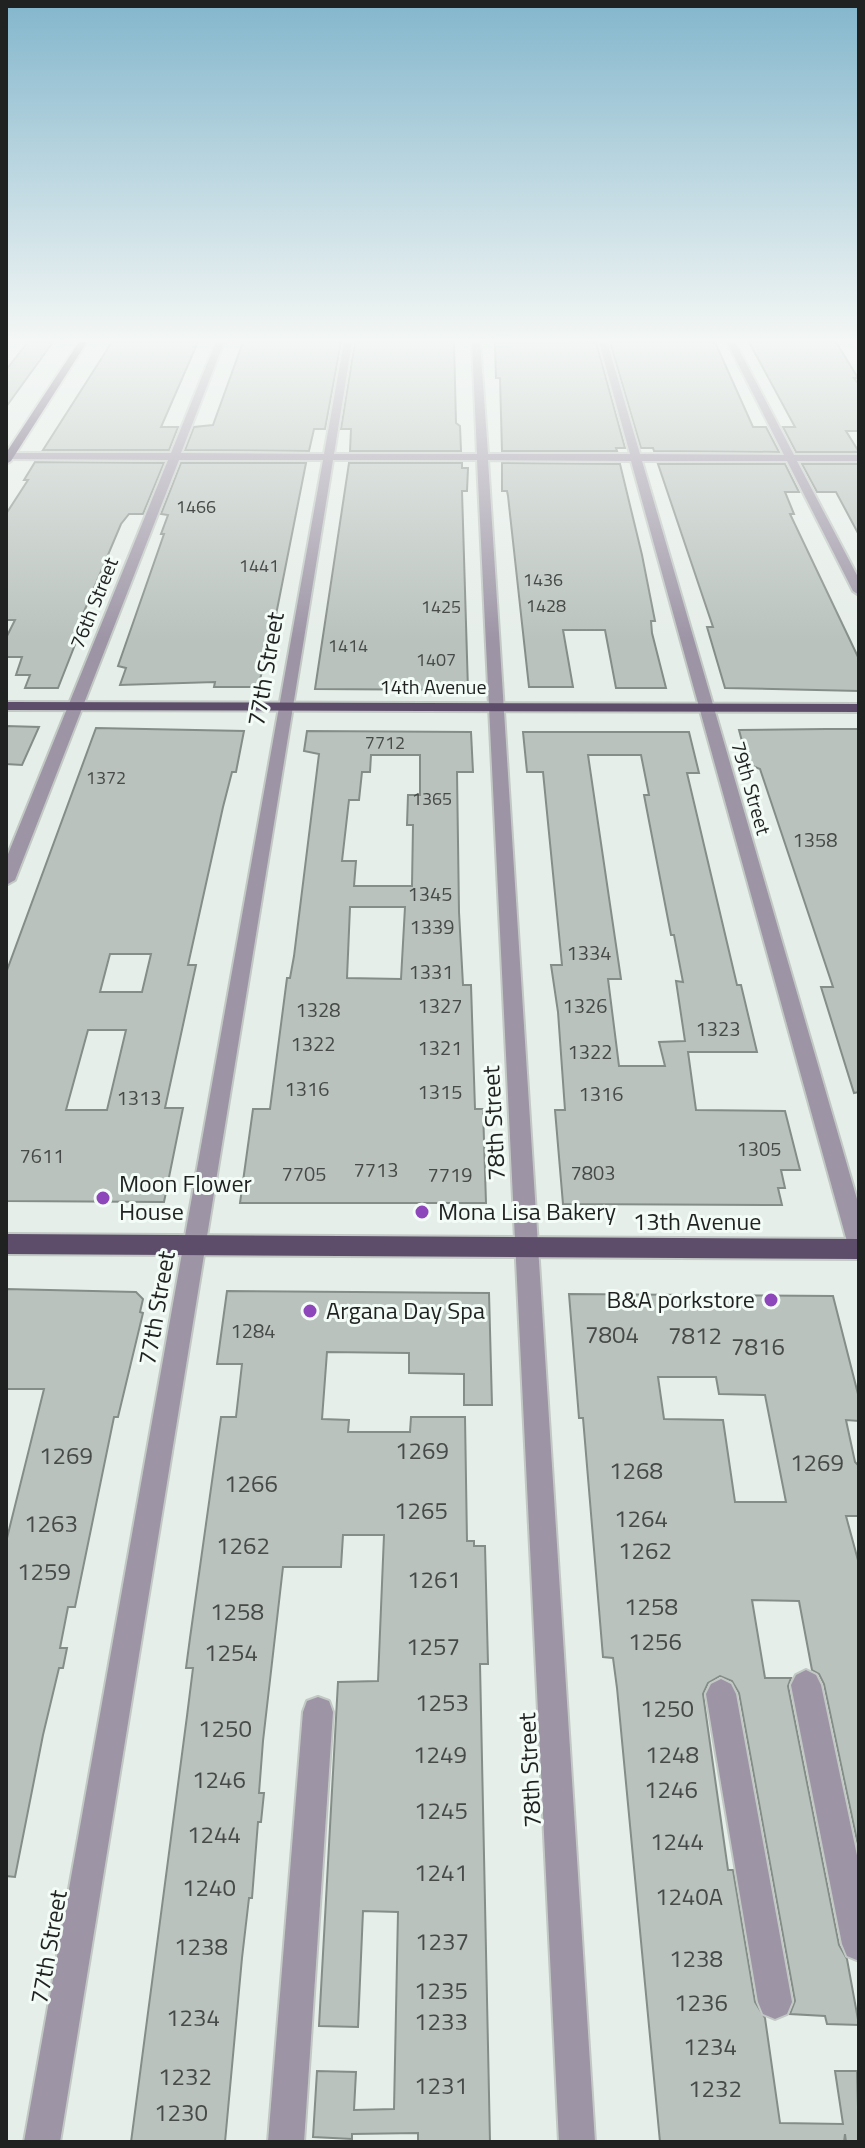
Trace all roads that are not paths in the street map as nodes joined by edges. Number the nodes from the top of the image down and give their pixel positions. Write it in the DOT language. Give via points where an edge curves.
graph roads {
  1 [pos="179,442"];
  2 [pos="331,442"];
  3 [pos="482,442"];
  4 [pos="633,442"];
  5 [pos="783,442"];
  6 [pos="173,457"];
  7 [pos="329,457"];
  8 [pos="483,457"];
  9 [pos="637,457"];
  10 [pos="7,458"];
  11 [pos="791,458"];
  12 [pos="859,458"];
  13 [pos="859,591"];
  14 [pos="6,706"];
  15 [pos="286,706"];
  16 [pos="74,707"];
  17 [pos="496,707"];
  18 [pos="707,708"];
  19 [pos="859,708"];
  20 [pos="6,880"];
  21 [pos="6,1244"];
  22 [pos="194,1246"];
  23 [pos="527,1247"];
  24 [pos="859,1247"];
  25 [pos="806,1685"];
  26 [pos="721,1694"];
  27 [pos="318,1712"];
  28 [pos="859,1944"];
  29 [pos="775,2002"];
  30 [pos="42,2142"];
  31 [pos="286,2142"];
  32 [pos="577,2142"];
  1 -- 6 [label="street, 76th Street"];
  2 -- 7 [label="street, 77th Street"];
  3 -- 8 [label="street, 78th Street"];
  4 -- 9 [label="street, 79th Street"];
  5 -- 11 [label="street"];
  6 -- 7 [label="street"];
  6 -- 10 [label="street"];
  6 -- 16 [label="street, 76th Street"];
  7 -- 8 [label="street"];
  7 -- 15 [label="street, 77th Street"];
  8 -- 9 [label="street"];
  8 -- 17 [label="street, 78th Street"];
  9 -- 11 [label="street"];
  9 -- 18 [label="street, 79th Street"];
  11 -- 12 [label="street"];
  11 -- 13 [label="street"];
  14 -- 16 [label="main road, 14th Avenue"];
  15 -- 16 [label="main road, 14th Avenue"];
  15 -- 17 [label="main road, 14th Avenue"];
  15 -- 22 [label="street, 77th Street"];
  16 -- 20 [label="street, 76th Street"];
  17 -- 18 [label="main road, 14th Avenue"];
  17 -- 23 [label="street, 78th Street"];
  18 -- 19 [label="main road, 14th Avenue"];
  18 -- 24 [label="street, 79th Street"];
  21 -- 22 [label="main road, 13th Avenue"];
  22 -- 23 [label="main road, 13th Avenue"];
  22 -- 30 [label="street, 77th Street"];
  23 -- 24 [label="main road, 13th Avenue"];
  23 -- 32 [label="street, 78th Street"];
  25 -- 28 [label="street"];
  26 -- 29 [label="street"];
  27 -- 31 [label="street"];
}
